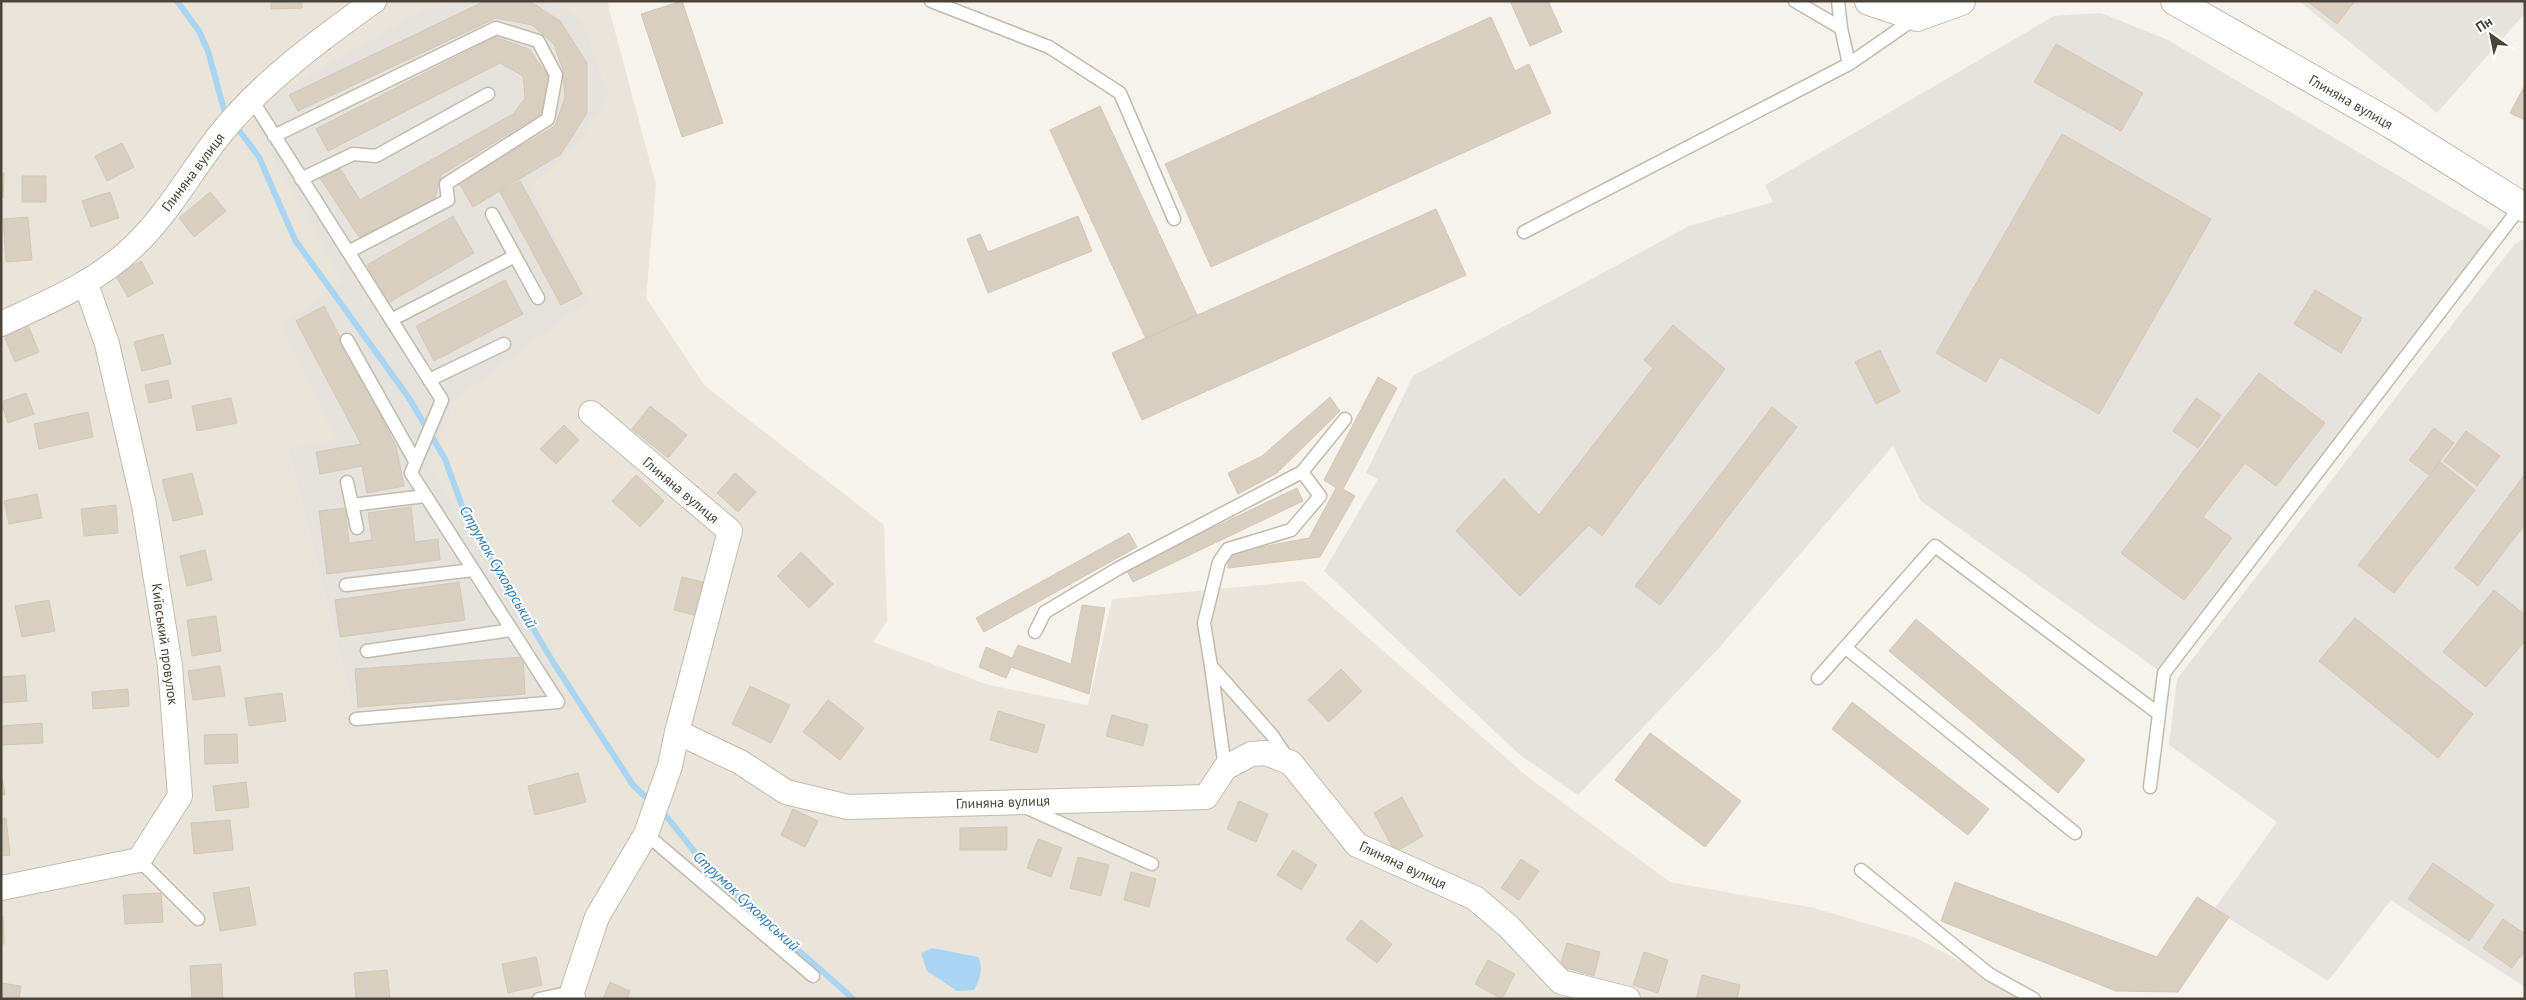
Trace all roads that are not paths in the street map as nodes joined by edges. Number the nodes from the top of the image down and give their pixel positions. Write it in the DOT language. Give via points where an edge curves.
graph roads {
  1 [pos="374,1"];
  2 [pos="931,1"];
  3 [pos="1795,1"];
  4 [pos="1838,1"];
  5 [pos="1869,1"];
  6 [pos="1961,1"];
  7 [pos="2175,1"];
  8 [pos="1917,17"];
  9 [pos="1841,28"];
  10 [pos="1849,64"];
  11 [pos="488,94"];
  12 [pos="246,105"];
  13 [pos="274,136"];
  14 [pos="301,179"];
  15 [pos="2523,207"];
  16 [pos="492,214"];
  17 [pos="1174,219"];
  18 [pos="1524,232"];
  19 [pos="348,252"];
  20 [pos="515,256"];
  21 [pos="86,284"];
  22 [pos="538,298"];
  23 [pos="391,320"];
  24 [pos="1,324"];
  25 [pos="347,340"];
  26 [pos="504,344"];
  27 [pos="429,380"];
  28 [pos="591,413"];
  29 [pos="1345,419"];
  30 [pos="415,461"];
  31 [pos="1302,472"];
  32 [pos="347,482"];
  33 [pos="425,496"];
  34 [pos="352,505"];
  35 [pos="357,528"];
  36 [pos="473,570"];
  37 [pos="346,585"];
  38 [pos="512,630"];
  39 [pos="1035,632"];
  40 [pos="1846,648"];
  41 [pos="367,651"];
  42 [pos="1211,666"];
  43 [pos="1818,678"];
  44 [pos="2159,714"];
  45 [pos="356,719"];
  46 [pos="677,732"];
  47 [pos="1291,763"];
  48 [pos="1225,768"];
  49 [pos="2150,787"];
  50 [pos="1014,802"];
  51 [pos="649,826"];
  52 [pos="2075,833"];
  53 [pos="139,860"];
  54 [pos="1152,864"];
  55 [pos="1861,870"];
  56 [pos="1,888"];
  57 [pos="198,919"];
  58 [pos="813,976"];
  59 [pos="572,995"];
  60 [pos="539,999"];
  61 [pos="1628,999"];
  62 [pos="2034,999"];
  1 -- 12 [label="street, Глиняна вулиця" via="337,27"];
  2 -- 17 [label="lane" via="1049,47 1120,93"];
  3 -- 9 [label="lane"];
  4 -- 9 [label="lane"];
  5 -- 8 [label="street"];
  6 -- 8 [label="street"];
  7 -- 15 [label="street, Глиняна вулиця" via="2391,124"];
  8 -- 10 [label="lane"];
  9 -- 10 [label="lane"];
  10 -- 18 [label="lane"];
  11 -- 14 [label="lane" via="376,156 353,154"];
  12 -- 13 [label="lane"];
  12 -- 21 [label="street, Глиняна вулиця" via="222,131 165,210 134,246"];
  13 -- 14 [label="lane"];
  13 -- 19 [label="lane" via="496,28 538,40 556,74 548,119 446,184 448,200"];
  14 -- 19 [label="lane"];
  15 -- 44 [label="lane" via="2164,673"];
  16 -- 20 [label="lane"];
  19 -- 23 [label="lane"];
  20 -- 22 [label="lane"];
  20 -- 23 [label="lane"];
  21 -- 24 [label="street, Глиняна вулиця"];
  21 -- 53 [label="street, Київський провулок" via="107,344 144,505 170,666 180,796"];
  23 -- 27 [label="lane"];
  25 -- 30 [label="lane"];
  26 -- 27 [label="lane"];
  27 -- 30 [label="lane" via="442,400"];
  28 -- 46 [label="street, Глиняна вулиця" via="730,531"];
  29 -- 31 [label="lane"];
  30 -- 33 [label="lane" via="410,473"];
  31 -- 39 [label="lane" via="1119,568 1045,612"];
  31 -- 42 [label="lane" via="1320,496 1291,530 1228,549 1219,562 1204,623"];
  32 -- 34 [label="lane"];
  33 -- 34 [label="lane"];
  33 -- 36 [label="lane"];
  34 -- 35 [label="lane"];
  36 -- 37 [label="lane"];
  36 -- 38 [label="lane"];
  38 -- 41 [label="lane"];
  38 -- 45 [label="lane" via="558,702"];
  40 -- 43 [label="lane"];
  40 -- 44 [label="lane" via="1935,546"];
  40 -- 52 [label="lane"];
  42 -- 47 [label="lane" via="1272,735"];
  42 -- 48 [label="lane"];
  44 -- 49 [label="lane"];
  46 -- 50 [label="street, Глиняна вулиця" via="740,762 786,792 848,807"];
  46 -- 51 [label="street" via="670,766"];
  47 -- 48 [label="street, Глиняна вулиця" via="1266,752 1251,754"];
  47 -- 61 [label="street, Глиняна вулиця" via="1357,845 1474,898 1509,927 1561,982"];
  48 -- 50 [label="street, Глиняна вулиця" via="1206,797"];
  50 -- 54 [label="lane"];
  51 -- 58 [label="lane"];
  51 -- 59 [label="street" via="597,917"];
  53 -- 56 [label="street"];
  53 -- 57 [label="lane"];
  55 -- 62 [label="lane" via="1989,974"];
  59 -- 60 [label="lane"];
}
